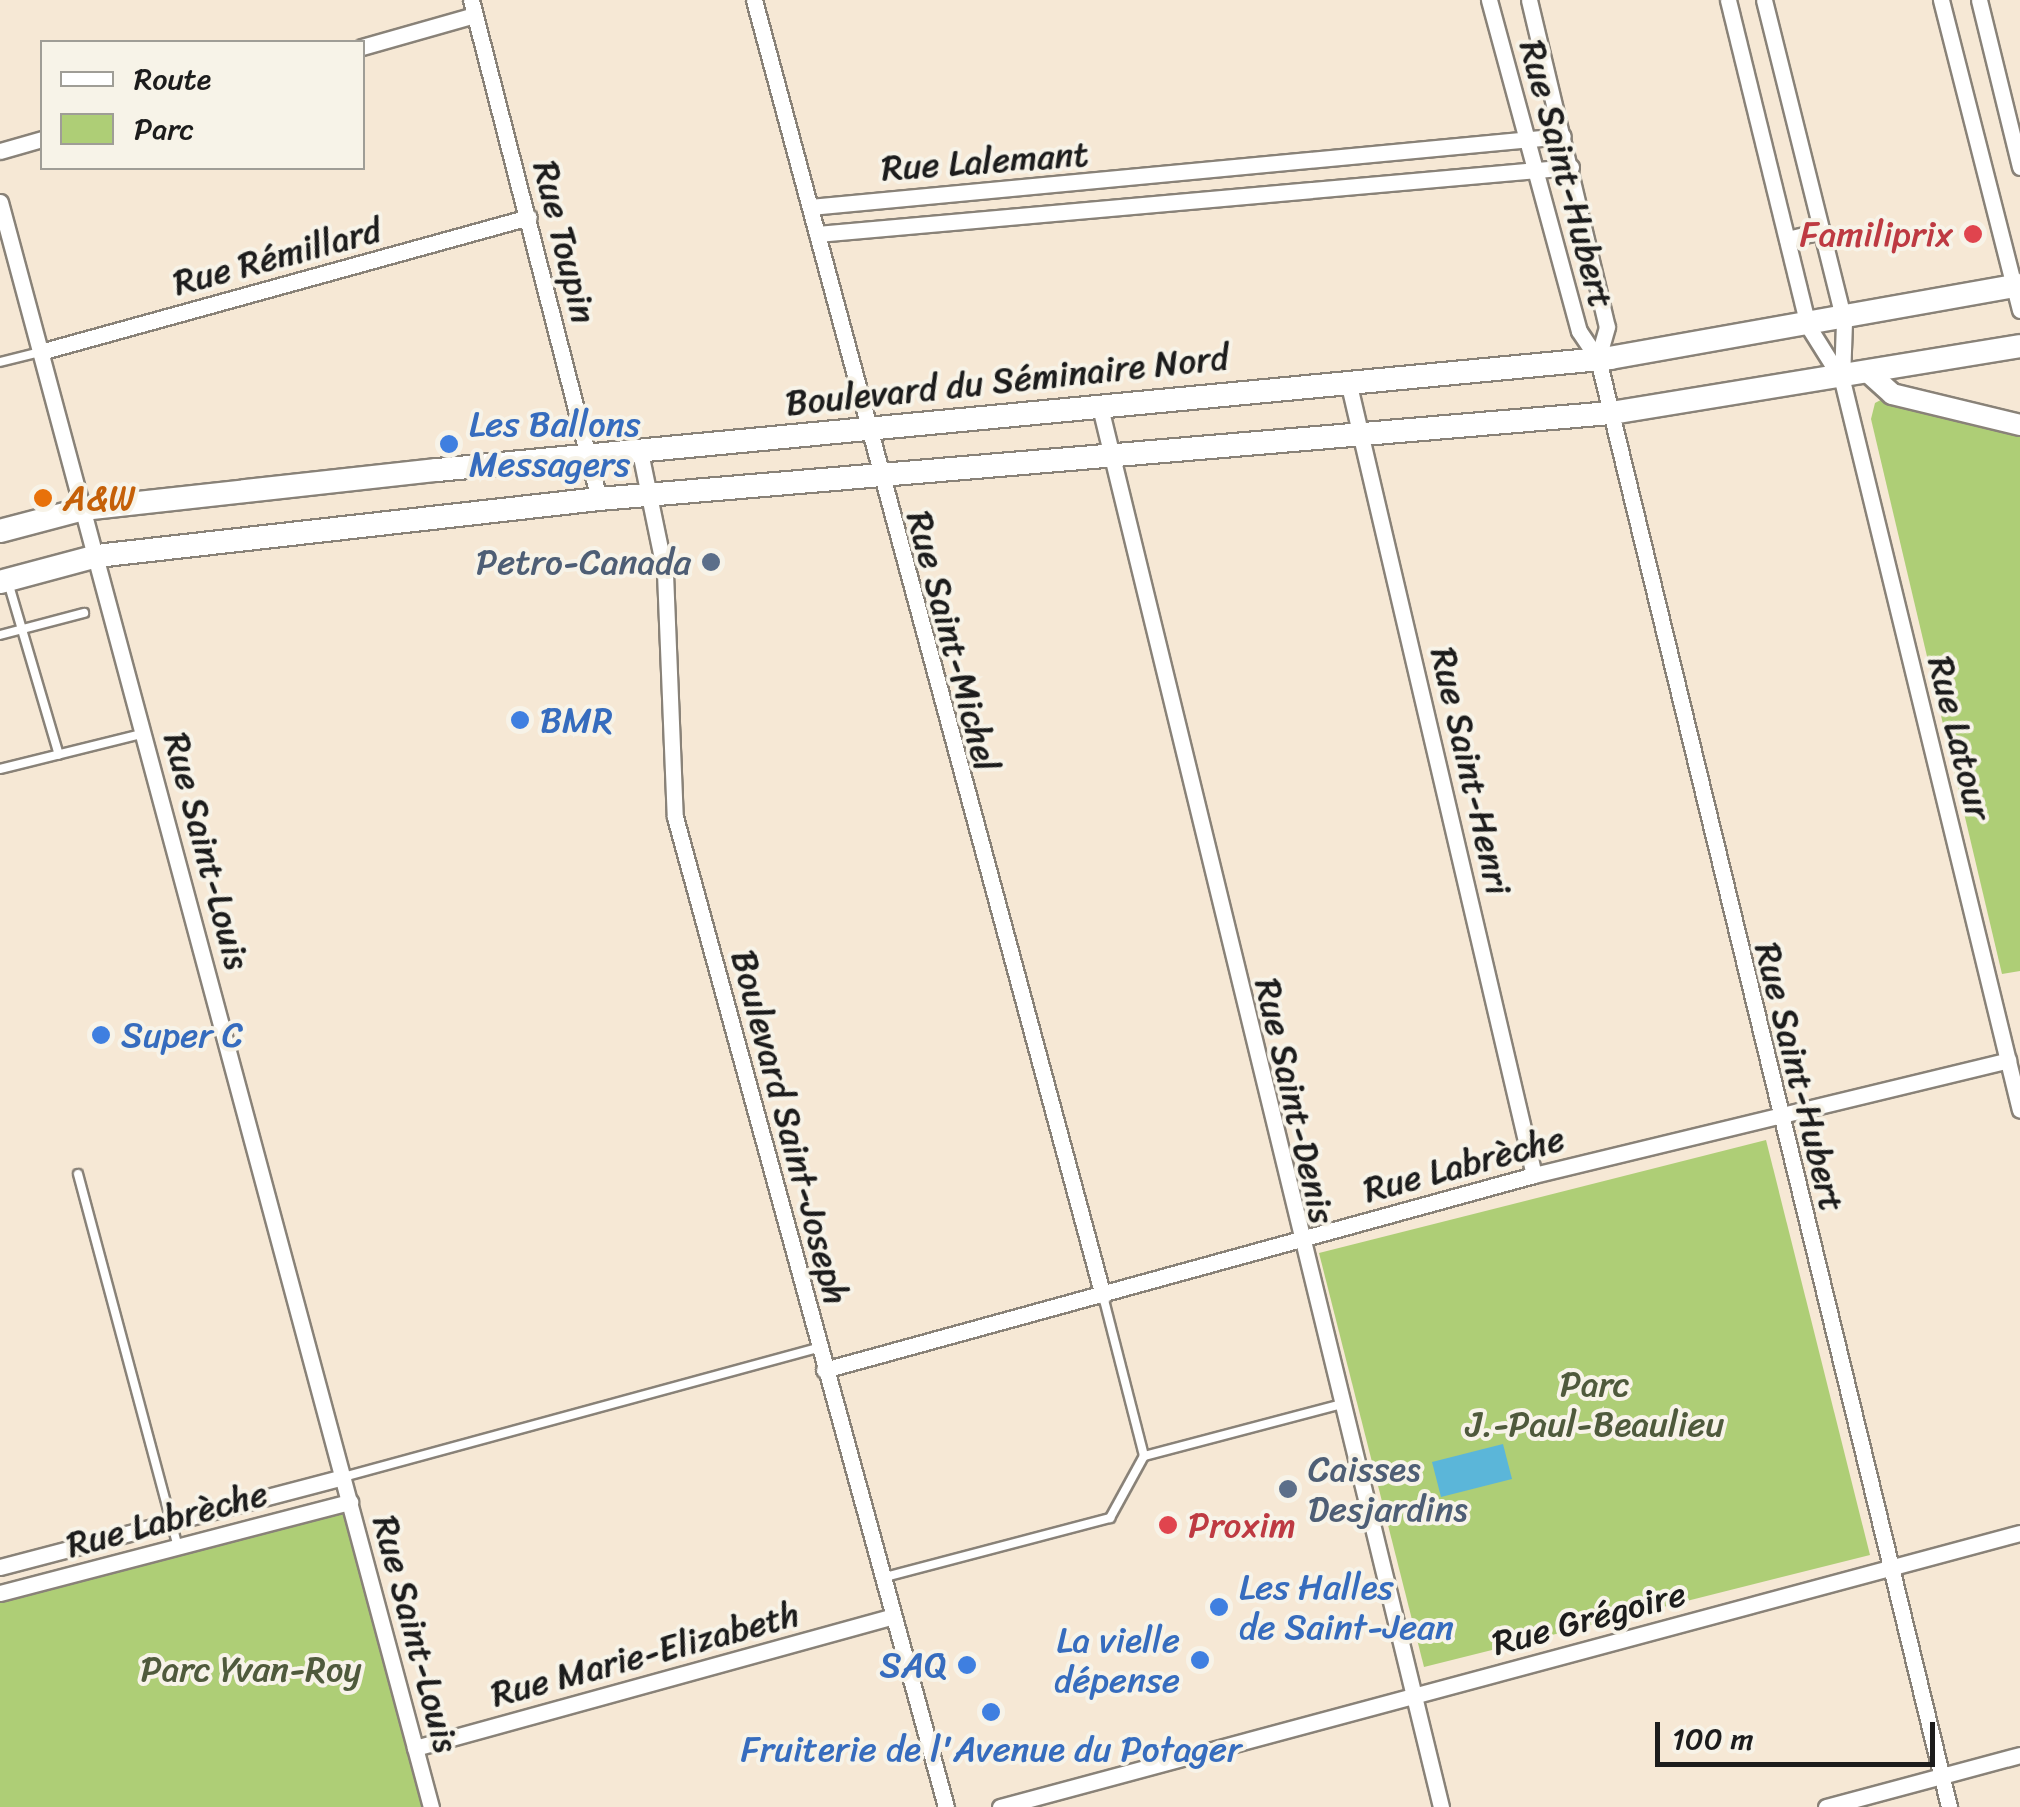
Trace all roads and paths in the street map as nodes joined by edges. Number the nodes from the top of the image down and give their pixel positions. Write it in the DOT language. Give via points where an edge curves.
graph roads {
  1 [pos="754,0"];
  2 [pos="1489,0"];
  3 [pos="1529,0"];
  4 [pos="1728,0"];
  5 [pos="1764,0"];
  6 [pos="1941,0"];
  7 [pos="1979,0"];
  8 [pos="472,8"];
  9 [pos="365,46"];
  10 [pos="1797,132"];
  11 [pos="1563,136"];
  12 [pos="40,139"];
  13 [pos="1524,142"];
  14 [pos="1764,143"];
  15 [pos="0,151"];
  16 [pos="1349,162"];
  17 [pos="1570,167"];
  18 [pos="2020,167"];
  19 [pos="1534,174"];
  20 [pos="1166,177"];
  21 [pos="1350,192"];
  22 [pos="1167,207"];
  23 [pos="1,208"];
  24 [pos="810,208"];
  25 [pos="529,217"];
  26 [pos="1822,231"];
  27 [pos="817,234"];
  28 [pos="1787,239"];
  29 [pos="2015,286"];
  30 [pos="2020,310"];
  31 [pos="1844,322"];
  32 [pos="1808,326"];
  33 [pos="2020,346"];
  34 [pos="40,352"];
  35 [pos="1598,359"];
  36 [pos="0,362"];
  37 [pos="1870,373"];
  38 [pos="1842,380"];
  39 [pos="1348,381"];
  40 [pos="1100,407"];
  41 [pos="1611,413"];
  42 [pos="2020,424"];
  43 [pos="866,430"];
  44 [pos="1362,438"];
  45 [pos="640,452"];
  46 [pos="1110,452"];
  47 [pos="588,455"];
  48 [pos="875,470"];
  49 [pos="650,496"];
  50 [pos="599,499"];
  51 [pos="83,509"];
  52 [pos="0,531"];
  53 [pos="98,556"];
  54 [pos="4,581"];
  55 [pos="84,613"];
  56 [pos="27,628"];
  57 [pos="0,635"];
  58 [pos="144,734"];
  59 [pos="58,755"];
  60 [pos="0,770"];
  61 [pos="2008,1060"];
  62 [pos="2020,1110"];
  63 [pos="1777,1114"];
  64 [pos="78,1174"];
  65 [pos="1534,1176"];
  66 [pos="1298,1241"];
  67 [pos="1103,1296"];
  68 [pos="818,1348"];
  69 [pos="824,1370"];
  70 [pos="1342,1404"];
  71 [pos="1144,1456"];
  72 [pos="343,1477"];
  73 [pos="350,1502"];
  74 [pos="171,1522"];
  75 [pos="2020,1534"];
  76 [pos="178,1547"];
  77 [pos="0,1567"];
  78 [pos="1891,1568"];
  79 [pos="881,1578"];
  80 [pos="0,1593"];
  81 [pos="892,1617"];
  82 [pos="1414,1696"];
  83 [pos="415,1748"];
  84 [pos="2020,1756"];
  85 [pos="1941,1776"];
  86 [pos="431,1807"];
  87 [pos="946,1807"];
  88 [pos="1000,1807"];
  89 [pos="1441,1807"];
  90 [pos="1826,1807"];
  91 [pos="1949,1807"];
  1 -- 24 [label="street, Rue Saint-Michel"];
  2 -- 13 [label="street, Rue Saint-Hubert"];
  3 -- 11 [label="street, Rue Saint-Hubert"];
  4 -- 14 [label="street, Rue Latour"];
  5 -- 10 [label="street, Rue Latour"];
  6 -- 29 [label="street"];
  7 -- 18 [label="street"];
  8 -- 9 [label="street"];
  8 -- 25 [label="street, Rue Toupin"];
  10 -- 14 [label="street"];
  10 -- 26 [label="street, Rue Latour"];
  11 -- 13 [label="street, Rue Lalemant"];
  11 -- 17 [label="street, Rue Saint-Hubert"];
  12 -- 15 [label="street"];
  13 -- 16 [label="street, Rue Lalemant"];
  13 -- 19 [label="street, Rue Saint-Hubert"];
  14 -- 28 [label="street, Rue Latour"];
  16 -- 20 [label="street, Rue Lalemant"];
  16 -- 21 [label="street"];
  17 -- 19 [label="street, Rue Lalemant"];
  17 -- 35 [label="street, Rue Saint-Hubert" via="1607,327"];
  19 -- 21 [label="street, Rue Lalemant"];
  19 -- 35 [label="street, Rue Saint-Hubert" via="1580,331"];
  20 -- 22 [label="street"];
  20 -- 24 [label="street, Rue Lalemant"];
  21 -- 22 [label="street, Rue Lalemant"];
  22 -- 27 [label="street, Rue Lalemant"];
  23 -- 34 [label="street, Rue Saint-Louis"];
  24 -- 27 [label="street, Rue Saint-Michel"];
  25 -- 34 [label="street, Rue Rémillard"];
  25 -- 47 [label="street, Rue Toupin"];
  26 -- 28 [label="street"];
  26 -- 31 [label="street, Rue Latour"];
  27 -- 43 [label="street, Rue Saint-Michel"];
  28 -- 32 [label="street, Rue Latour"];
  29 -- 30 [label="street"];
  29 -- 31 [label="main road, Boulevard du Séminaire Nord"];
  31 -- 32 [label="main road, Boulevard du Séminaire Nord"];
  31 -- 38 [label="street, Rue Latour"];
  32 -- 35 [label="main road, Boulevard du Séminaire Nord"];
  32 -- 38 [label="street, Rue Latour"];
  33 -- 37 [label="main road"];
  34 -- 36 [label="lane"];
  34 -- 51 [label="street, Rue Saint-Louis"];
  35 -- 39 [label="main road, Boulevard du Séminaire Nord"];
  35 -- 41 [label="street, Rue Saint-Hubert"];
  37 -- 38 [label="main road"];
  37 -- 42 [label="street" via="1892,394"];
  38 -- 41 [label="main road"];
  38 -- 61 [label="street, Rue Latour"];
  39 -- 40 [label="main road, Boulevard du Séminaire Nord"];
  39 -- 44 [label="street, Rue Saint-Henri"];
  40 -- 43 [label="main road, Boulevard du Séminaire Nord"];
  40 -- 46 [label="street, Rue Saint-Denis"];
  41 -- 44 [label="main road"];
  41 -- 63 [label="street, Rue Saint-Hubert"];
  43 -- 45 [label="main road, Boulevard du Séminaire Nord"];
  43 -- 48 [label="street, Rue Saint-Michel"];
  44 -- 46 [label="main road"];
  44 -- 65 [label="street, Rue Saint-Henri"];
  45 -- 47 [label="main road, Boulevard du Séminaire Nord"];
  45 -- 49 [label="street, Boulevard Saint-Joseph"];
  46 -- 48 [label="main road"];
  46 -- 66 [label="street, Rue Saint-Denis"];
  47 -- 50 [label="street, Rue Toupin"];
  47 -- 51 [label="main road, Boulevard du Séminaire Nord"];
  48 -- 49 [label="main road"];
  48 -- 67 [label="street, Rue Saint-Michel"];
  49 -- 50 [label="main road"];
  49 -- 68 [label="street, Boulevard Saint-Joseph" via="665,572 675,817"];
  50 -- 53 [label="main road"];
  51 -- 52 [label="main road, Boulevard du Séminaire Nord"];
  51 -- 53 [label="street, Rue Saint-Louis"];
  53 -- 54 [label="main road"];
  53 -- 58 [label="street, Rue Saint-Louis"];
  54 -- 56 [label="lane"];
  55 -- 56 [label="lane"];
  56 -- 57 [label="lane"];
  56 -- 59 [label="lane"];
  58 -- 59 [label="lane"];
  58 -- 72 [label="street, Rue Saint-Louis"];
  59 -- 60 [label="lane"];
  61 -- 62 [label="street, Rue Latour"];
  61 -- 63 [label="street, Rue Labrèche"];
  63 -- 65 [label="street, Rue Labrèche"];
  63 -- 78 [label="street, Rue Saint-Hubert"];
  64 -- 74 [label="lane"];
  65 -- 66 [label="street, Rue Labrèche"];
  66 -- 67 [label="street, Rue Labrèche"];
  66 -- 70 [label="street, Rue Saint-Denis"];
  67 -- 69 [label="street, Rue Labrèche"];
  67 -- 71 [label="lane"];
  68 -- 69 [label="street, Boulevard Saint-Joseph"];
  68 -- 72 [label="lane"];
  69 -- 79 [label="street, Boulevard Saint-Joseph"];
  70 -- 71 [label="lane"];
  70 -- 82 [label="street, Rue Saint-Denis"];
  71 -- 79 [label="lane" via="1110,1518"];
  72 -- 73 [label="street, Rue Saint-Louis"];
  72 -- 74 [label="street, Rue Labrèche"];
  73 -- 76 [label="street, Rue Labrèche"];
  73 -- 83 [label="street, Rue Saint-Louis"];
  74 -- 76 [label="lane"];
  74 -- 77 [label="street, Rue Labrèche"];
  75 -- 78 [label="street, Rue Grégoire"];
  76 -- 80 [label="street, Rue Labrèche"];
  78 -- 82 [label="street, Rue Grégoire"];
  78 -- 85 [label="street, Rue Saint-Hubert"];
  79 -- 81 [label="street, Boulevard Saint-Joseph"];
  81 -- 83 [label="street, Rue Marie-Elizabeth"];
  81 -- 87 [label="street, Boulevard Saint-Joseph"];
  82 -- 88 [label="street, Rue Grégoire"];
  82 -- 89 [label="street, Rue Saint-Denis"];
  83 -- 86 [label="street, Rue Saint-Louis"];
  84 -- 85 [label="street"];
  85 -- 90 [label="street"];
  85 -- 91 [label="street, Rue Saint-Hubert"];
}
